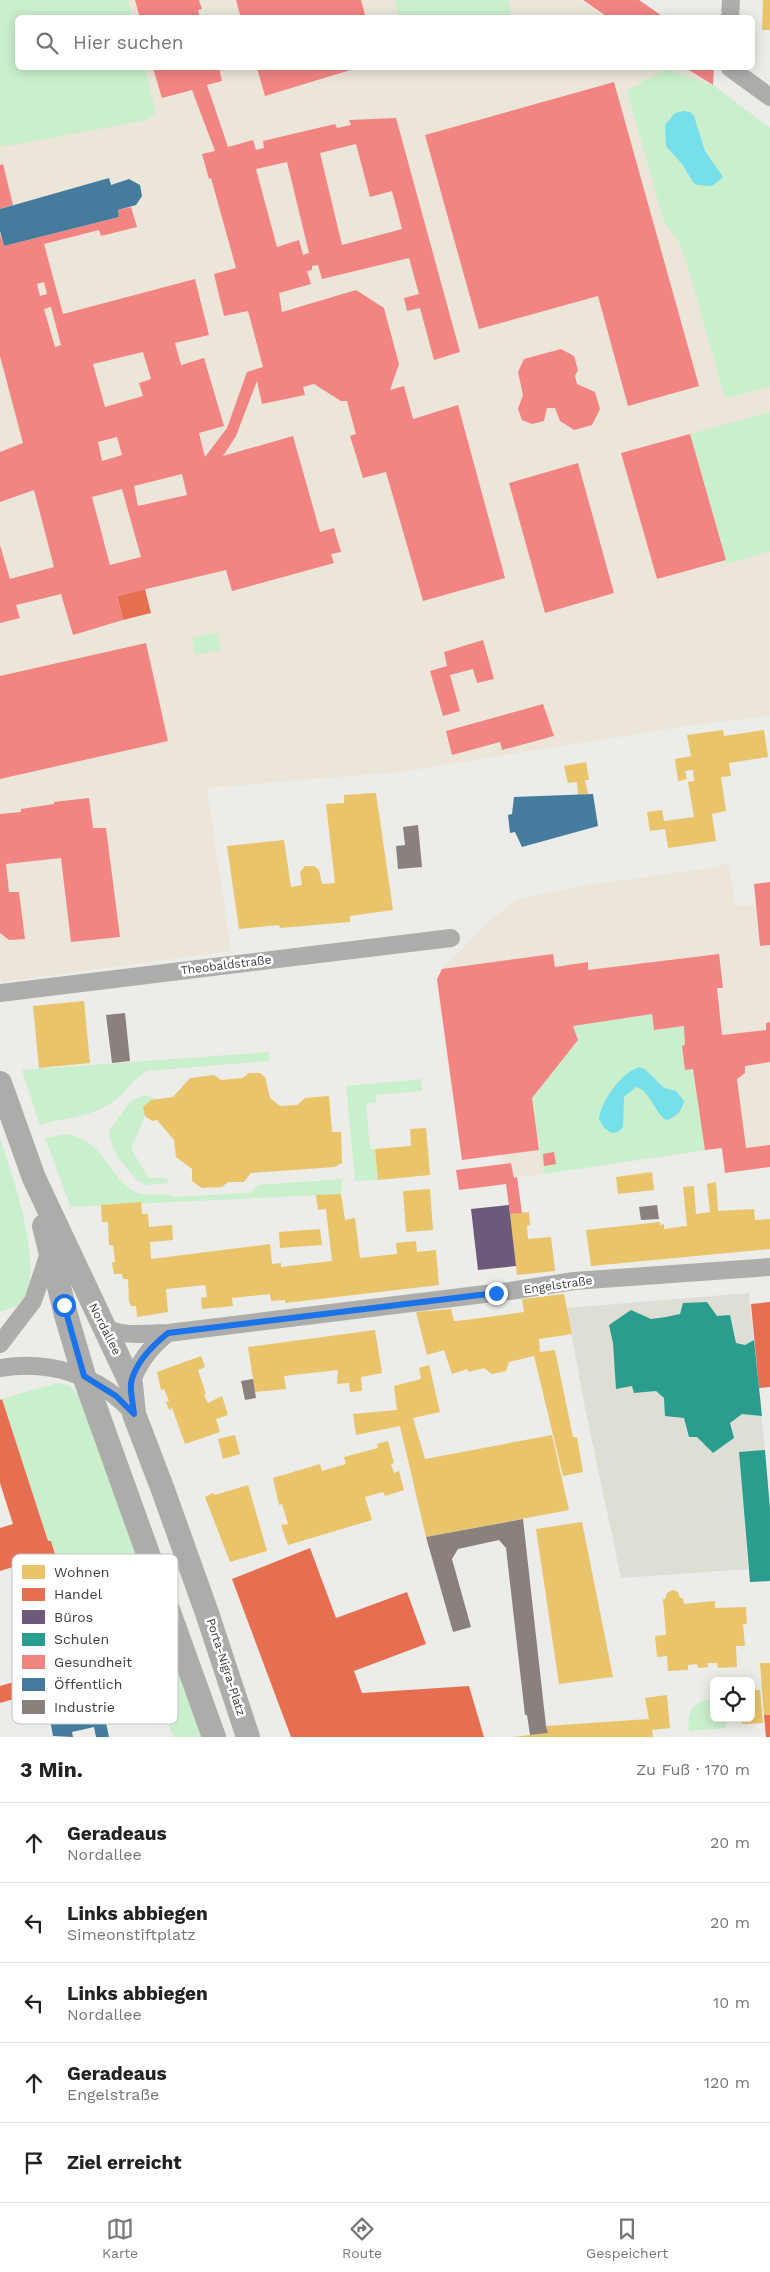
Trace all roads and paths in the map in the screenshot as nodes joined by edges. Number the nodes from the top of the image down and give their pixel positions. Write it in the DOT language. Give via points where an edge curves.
graph roads {
  1 [pos="731,0"];
  2 [pos="730,15"];
  3 [pos="733,70"];
  4 [pos="770,97"];
  5 [pos="452,938"];
  6 [pos="0,993"];
  7 [pos="0,1083"];
  8 [pos="34,1178"];
  9 [pos="50,1250"];
  10 [pos="770,1266"];
  11 [pos="103,1326"];
  12 [pos="168,1333"];
  13 [pos="0,1344"];
  14 [pos="0,1368"];
  15 [pos="84,1376"];
  16 [pos="131,1384"];
  17 [pos="134,1414"];
  18 [pos="149,1554"];
  19 [pos="202,1598"];
  20 [pos="178,1633"];
  21 [pos="214,1737"];
  22 [pos="248,1737"];
  1 -- 2 [label="street"];
  3 -- 4 [label="street"];
  5 -- 6 [label="street, Theobaldstraße"];
  7 -- 8 [label="main road, Nordallee"];
  8 -- 9 [label="main road, Nordallee"];
  8 -- 11 [label="main road, Nordallee"];
  9 -- 13 [label="street" via="33,1301"];
  9 -- 15 [label="main road, Nordallee"];
  10 -- 12 [label="street, Engelstraße" via="574,1281"];
  11 -- 12 [label="street, Engelstraße" via="120,1333"];
  11 -- 16 [label="main road, Nordallee"];
  12 -- 16 [label="street" via="140,1363"];
  14 -- 15 [label="street" via="26,1365"];
  15 -- 17 [label="street" via="116,1396"];
  15 -- 18 [label="main road, Nordallee"];
  16 -- 17 [label="main road, Nordallee"];
  17 -- 19 [label="main road, Nordallee"];
  19 -- 22 [label="main road, Porta-Nigra-Platz"];
  20 -- 21 [label="main road, Nordallee"];
}
